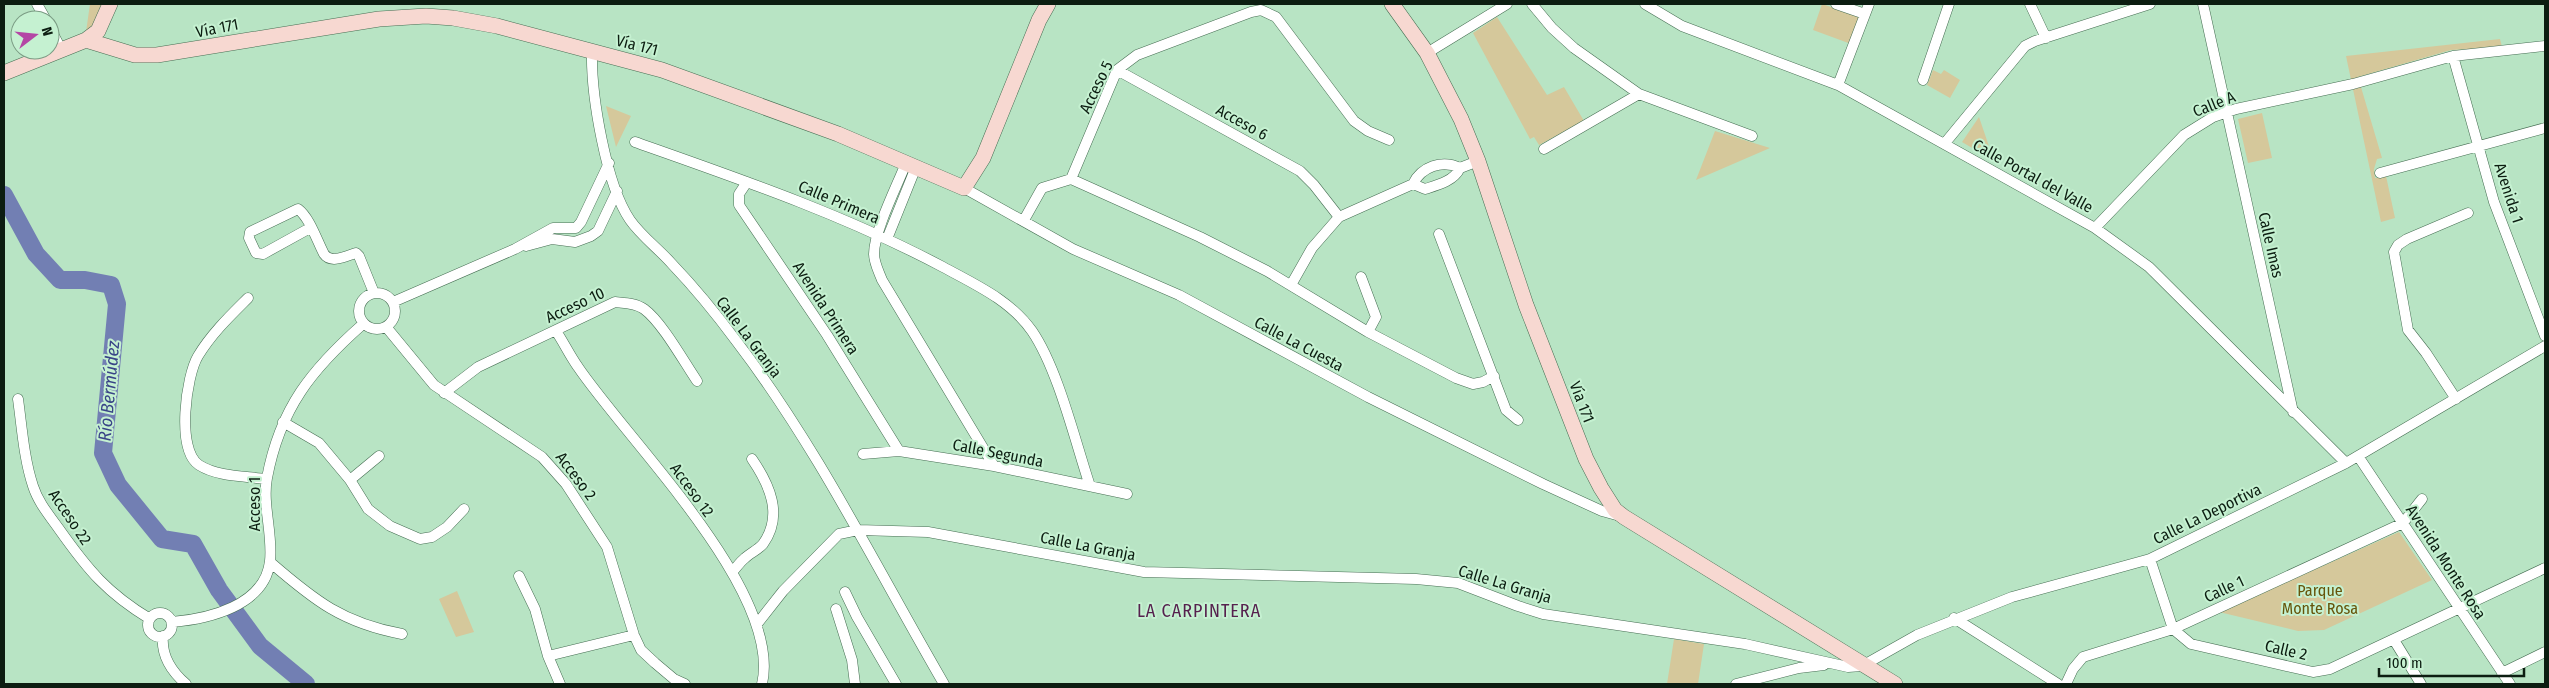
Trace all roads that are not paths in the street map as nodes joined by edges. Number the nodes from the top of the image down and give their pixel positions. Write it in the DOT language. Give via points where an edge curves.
graph roads {
  1 [pos="110,4"];
  2 [pos="1048,4"];
  3 [pos="1392,4"];
  4 [pos="1507,4"];
  5 [pos="1532,4"];
  6 [pos="1645,4"];
  7 [pos="1836,4"];
  8 [pos="1869,4"];
  9 [pos="1949,4"];
  10 [pos="2030,4"];
  11 [pos="2150,4"];
  12 [pos="2203,4"];
  13 [pos="1865,14"];
  14 [pos="2046,38"];
  15 [pos="86,40"];
  16 [pos="2545,46"];
  17 [pos="61,49"];
  18 [pos="592,52"];
  19 [pos="1428,53"];
  20 [pos="2453,56"];
  21 [pos="1118,70"];
  22 [pos="4,73"];
  23 [pos="1923,80"];
  24 [pos="1838,85"];
  25 [pos="1639,94"];
  26 [pos="2226,112"];
  27 [pos="2545,128"];
  28 [pos="1752,136"];
  29 [pos="1389,140"];
  30 [pos="635,142"];
  31 [pos="1945,143"];
  32 [pos="2479,146"];
  33 [pos="1544,148"];
  34 [pos="1478,161"];
  35 [pos="609,163"];
  36 [pos="911,165"];
  37 [pos="1460,168"];
  38 [pos="2380,173"];
  39 [pos="1070,179"];
  40 [pos="746,182"];
  41 [pos="1413,184"];
  42 [pos="964,188"];
  43 [pos="617,191"];
  44 [pos="2468,213"];
  45 [pos="1339,217"];
  46 [pos="1024,220"];
  47 [pos="310,228"];
  48 [pos="2095,228"];
  49 [pos="1439,234"];
  50 [pos="882,237"];
  51 [pos="516,249"];
  52 [pos="1361,277"];
  53 [pos="1291,285"];
  54 [pos="374,293"];
  55 [pos="248,298"];
  56 [pos="393,302"];
  57 [pos="363,324"];
  58 [pos="386,328"];
  59 [pos="556,331"];
  60 [pos="1368,332"];
  61 [pos="2545,336"];
  62 [pos="2545,346"];
  63 [pos="1494,376"];
  64 [pos="697,381"];
  65 [pos="444,393"];
  66 [pos="2456,399"];
  67 [pos="18,400"];
  68 [pos="2293,412"];
  69 [pos="1518,420"];
  70 [pos="283,422"];
  71 [pos="899,451"];
  72 [pos="863,454"];
  73 [pos="379,456"];
  74 [pos="2358,456"];
  75 [pos="752,459"];
  76 [pos="2346,463"];
  77 [pos="994,466"];
  78 [pos="266,479"];
  79 [pos="350,480"];
  80 [pos="1090,486"];
  81 [pos="1127,494"];
  82 [pos="2422,499"];
  83 [pos="464,509"];
  84 [pos="1624,517"];
  85 [pos="2403,524"];
  86 [pos="858,530"];
  87 [pos="2150,559"];
  88 [pos="270,562"];
  89 [pos="2545,568"];
  90 [pos="732,572"];
  91 [pos="518,576"];
  92 [pos="845,592"];
  93 [pos="2458,608"];
  94 [pos="836,609"];
  95 [pos="856,616"];
  96 [pos="1954,618"];
  97 [pos="150,619"];
  98 [pos="172,622"];
  99 [pos="758,624"];
  100 [pos="841,625"];
  101 [pos="2173,629"];
  102 [pos="402,634"];
  103 [pos="634,635"];
  104 [pos="163,636"];
  105 [pos="2394,640"];
  106 [pos="1782,652"];
  107 [pos="2545,652"];
  108 [pos="548,656"];
  109 [pos="1835,664"];
  110 [pos="1862,666"];
  111 [pos="2502,673"];
  112 [pos="1780,674"];
  113 [pos="186,684"];
  114 [pos="560,684"];
  115 [pos="686,684"];
  116 [pos="762,684"];
  117 [pos="855,684"];
  118 [pos="896,684"];
  119 [pos="944,684"];
  120 [pos="1736,684"];
  121 [pos="1895,684"];
  122 [pos="2058,684"];
  123 [pos="2066,684"];
  124 [pos="2421,684"];
  125 [pos="2510,684"];
  1 -- 15 [label="main road" via="98,31"];
  2 -- 42 [label="main road" via="1038,20 983,158"];
  3 -- 19 [label="main road, Vía 171"];
  4 -- 19 [label="street"];
  5 -- 25 [label="street" via="1574,48"];
  6 -- 24 [label="street, Calle Portal del Valle" via="1682,26"];
  7 -- 13 [label="street"];
  8 -- 13 [label="street"];
  9 -- 23 [label="street"];
  10 -- 14 [label="street"];
  11 -- 14 [label="street"];
  12 -- 26 [label="street, Calle Imas"];
  13 -- 24 [label="street"];
  14 -- 31 [label="street" via="2025,46 2014,57"];
  15 -- 17 [label="main road"];
  15 -- 18 [label="main road, Vía 171" via="135,55 157,55 378,19 426,16 497,26"];
  16 -- 20 [label="street"];
  17 -- 22 [label="main road"];
  18 -- 35 [label="street, Calle La Granja" via="596,111"];
  18 -- 36 [label="main road, Vía 171" via="662,70 838,134"];
  19 -- 34 [label="main road, Vía 171"];
  20 -- 26 [label="street, Calle A" via="2353,84"];
  20 -- 32 [label="street, Avenida 1"];
  21 -- 29 [label="street, Acceso 5" via="1137,55 1261,10 1283,24 1354,121"];
  21 -- 39 [label="street, Acceso 5"];
  21 -- 45 [label="street, Acceso 6" via="1300,172"];
  24 -- 31 [label="street, Calle Portal del Valle"];
  25 -- 28 [label="street"];
  25 -- 33 [label="street"];
  26 -- 48 [label="street, Calle A" via="2206,120 2184,136"];
  26 -- 68 [label="street, Calle Imas"];
  27 -- 32 [label="street"];
  30 -- 40 [label="street, Calle Primera"];
  31 -- 48 [label="street, Calle Portal del Valle"];
  32 -- 38 [label="street"];
  32 -- 61 [label="street, Avenida 1" via="2494,202"];
  34 -- 37 [label="street"];
  34 -- 84 [label="main road, Vía 171" via="1526,305 1586,459 1615,510"];
  35 -- 43 [label="street, Calle La Granja"];
  35 -- 51 [label="street" via="576,228 553,228"];
  36 -- 42 [label="main road, Vía 171"];
  36 -- 50 [label="street"];
  37 -- 41 [label="street" via="1456,176 1440,184 1425,189"];
  37 -- 41 [label="street" via="1450,163 1431,167 1418,174"];
  39 -- 46 [label="street" via="1042,188"];
  39 -- 53 [label="street" via="1200,237"];
  40 -- 50 [label="street, Calle Primera"];
  40 -- 71 [label="street, Avenida Primera" via="739,194 738,205 827,335"];
  41 -- 45 [label="street"];
  42 -- 46 [label="street, Calle La Cuesta"];
  43 -- 51 [label="street" via="598,230 591,236 575,242 552,239"];
  43 -- 86 [label="street, Calle La Granja" via="631,220 738,342 807,445"];
  44 -- 66 [label="street" via="2407,239 2394,252 2408,330"];
  45 -- 53 [label="street" via="1312,248"];
  46 -- 84 [label="street, Calle La Cuesta" via="1073,249 1179,295 1368,397 1543,484 1602,511"];
  47 -- 47 [label="street" via="263,254 256,252 249,238 250,232 298,209"];
  47 -- 54 [label="street" via="326,258 330,260 356,253 359,256"];
  48 -- 68 [label="street, Calle Portal del Valle" via="2149,267"];
  49 -- 63 [label="street"];
  50 -- 77 [label="street" via="874,255 882,280"];
  50 -- 80 [label="street, Calle Primera" via="994,295 1032,331 1046,355"];
  51 -- 56 [label="street"];
  52 -- 60 [label="street" via="1376,317"];
  53 -- 60 [label="street"];
  54 -- 56 [label="street" via="385,294"];
  54 -- 57 [label="street" via="360,305"];
  55 -- 78 [label="street" via="211,336 197,358 184,427 189,449 198,464 220,473"];
  56 -- 58 [label="street" via="394,319"];
  57 -- 58 [label="street" via="374,330"];
  57 -- 70 [label="street, Acceso 1" via="328,355 303,387"];
  58 -- 65 [label="street, Acceso 2"];
  59 -- 64 [label="street, Acceso 10" via="598,308 615,302 632,304 644,309 654,319"];
  59 -- 65 [label="street, Acceso 10" via="478,367"];
  59 -- 90 [label="street, Acceso 12" via="578,368 638,442"];
  60 -- 63 [label="street" via="1463,381 1473,384"];
  62 -- 66 [label="street, Calle La Deportiva"];
  63 -- 69 [label="street" via="1506,410"];
  65 -- 103 [label="street, Acceso 2" via="542,458 566,484 607,547"];
  66 -- 74 [label="street, Calle La Deportiva"];
  67 -- 97 [label="street, Acceso 22" via="28,469 44,507 90,572 125,604"];
  68 -- 76 [label="street, Calle Portal del Valle"];
  70 -- 78 [label="street, Acceso 1"];
  70 -- 79 [label="street" via="319,443"];
  71 -- 72 [label="street, Calle Segunda"];
  71 -- 77 [label="street, Calle Segunda"];
  73 -- 79 [label="street"];
  74 -- 76 [label="street, Calle La Deportiva"];
  74 -- 85 [label="street, Avenida Monte Rosa"];
  75 -- 90 [label="street" via="768,483 774,503 772,524 762,544"];
  76 -- 87 [label="street, Calle La Deportiva"];
  77 -- 80 [label="street, Calle Segunda"];
  78 -- 88 [label="street, Acceso 1"];
  79 -- 83 [label="street" via="368,509 390,526 420,538 432,537"];
  80 -- 81 [label="street, Calle Segunda"];
  82 -- 85 [label="street"];
  84 -- 110 [label="main road, Vía 171"];
  85 -- 93 [label="street, Avenida Monte Rosa"];
  85 -- 101 [label="street, Calle 1"];
  86 -- 99 [label="street" via="839,534 783,591"];
  86 -- 106 [label="street, Calle La Granja" via="928,532 1144,572 1416,578 1458,583 1543,614"];
  86 -- 119 [label="street"];
  87 -- 96 [label="street, Calle La Deportiva" via="2012,597"];
  87 -- 101 [label="street"];
  88 -- 98 [label="street, Acceso 1" via="261,584 245,601 220,613"];
  88 -- 102 [label="street" via="306,593 340,614 370,628"];
  89 -- 93 [label="street"];
  90 -- 99 [label="street, Acceso 12"];
  91 -- 108 [label="street" via="535,609"];
  92 -- 95 [label="street"];
  93 -- 105 [label="street, Calle 2"];
  93 -- 111 [label="street, Avenida Monte Rosa"];
  94 -- 100 [label="street"];
  95 -- 100 [label="street"];
  95 -- 118 [label="street"];
  96 -- 110 [label="street, Calle La Deportiva"];
  96 -- 122 [label="street"];
  97 -- 98 [label="street" via="162,613"];
  97 -- 104 [label="street" via="151,632"];
  98 -- 104 [label="street" via="170,631"];
  99 -- 116 [label="street, Acceso 12" via="764,657"];
  100 -- 117 [label="street" via="852,660"];
  101 -- 105 [label="street, Calle 2" via="2191,644 2313,672 2330,669"];
  101 -- 123 [label="street, Calle 1" via="2083,656 2072,669"];
  103 -- 108 [label="street"];
  103 -- 115 [label="street, Acceso 2" via="641,650 654,664"];
  104 -- 113 [label="street" via="162,648 166,659"];
  105 -- 124 [label="street"];
  106 -- 109 [label="street, Calle La Granja"];
  106 -- 112 [label="street" via="1786,662"];
  107 -- 111 [label="street"];
  108 -- 114 [label="street"];
  109 -- 110 [label="street, Calle La Granja"];
  109 -- 112 [label="street" via="1799,668"];
  110 -- 121 [label="main road, Vía 171"];
  111 -- 125 [label="street, Avenida Monte Rosa"];
  112 -- 120 [label="street"];
}
